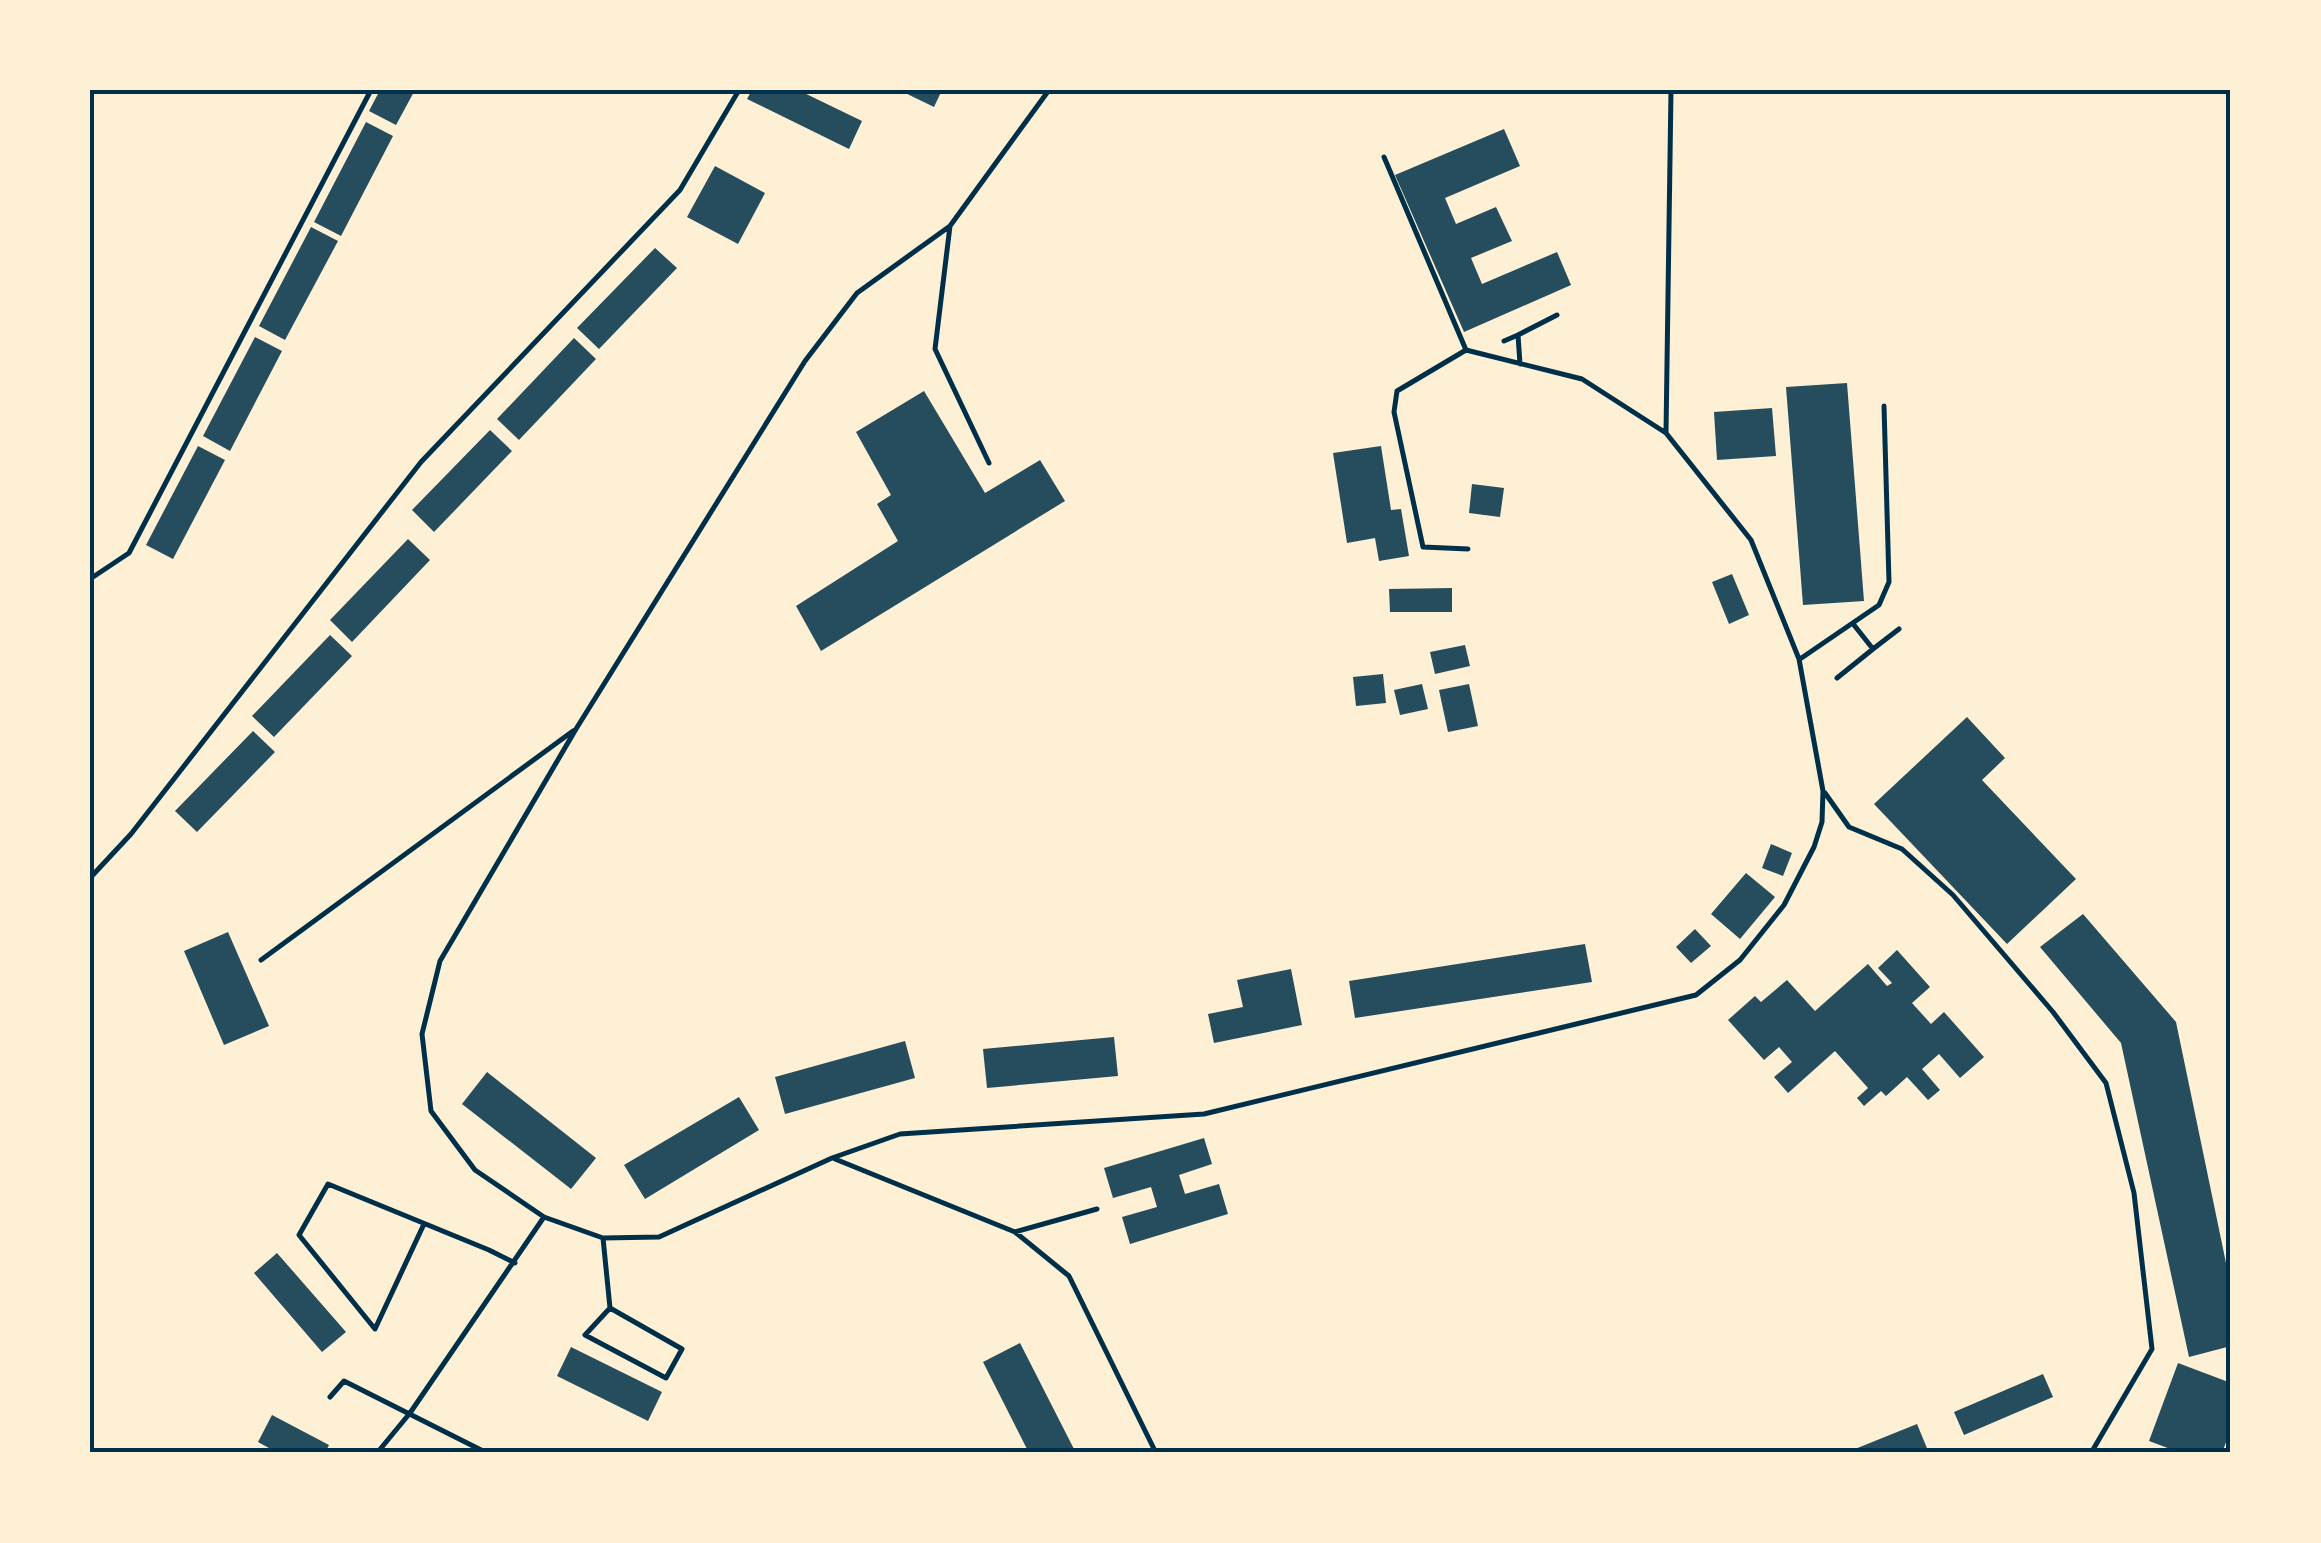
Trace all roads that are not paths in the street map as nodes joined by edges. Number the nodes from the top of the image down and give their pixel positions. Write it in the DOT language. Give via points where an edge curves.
graph roads {
  1 [pos="371,90"];
  2 [pos="739,90"];
  3 [pos="1049,90"];
  4 [pos="1671,90"];
  5 [pos="1384,157"];
  6 [pos="950,226"];
  7 [pos="1557,314"];
  8 [pos="1518,336"];
  9 [pos="1504,342"];
  10 [pos="1466,350"];
  11 [pos="1520,364"];
  12 [pos="1884,406"];
  13 [pos="1666,433"];
  14 [pos="989,463"];
  15 [pos="1468,549"];
  16 [pos="90,579"];
  17 [pos="1854,624"];
  18 [pos="1898,629"];
  19 [pos="1873,649"];
  20 [pos="1799,660"];
  21 [pos="1837,678"];
  22 [pos="576,729"];
  23 [pos="1823,791"];
  24 [pos="90,878"];
  25 [pos="261,960"];
  26 [pos="832,1158"];
  27 [pos="1097,1209"];
  28 [pos="544,1217"];
  29 [pos="424,1224"];
  30 [pos="1014,1232"];
  31 [pos="604,1238"];
  32 [pos="515,1263"];
  33 [pos="610,1308"];
  34 [pos="330,1397"];
  35 [pos="410,1413"];
  36 [pos="377,1453"];
  37 [pos="486,1453"];
  38 [pos="1156,1453"];
  39 [pos="2091,1453"];
  1 -- 16 [label="lane" via="129,553"];
  2 -- 24 [label="lane" via="680,190 422,462"];
  3 -- 6 [label="lane"];
  4 -- 13 [label="lane"];
  5 -- 10 [label="lane"];
  6 -- 14 [label="lane" via="934,349"];
  6 -- 22 [label="lane" via="857,293 805,361"];
  7 -- 8 [label="lane"];
  8 -- 9 [label="lane"];
  8 -- 11 [label="lane"];
  10 -- 11 [label="lane"];
  10 -- 15 [label="lane" via="1397,392 1394,412 1423,547"];
  11 -- 13 [label="lane" via="1582,379"];
  12 -- 17 [label="lane" via="1889,582 1879,604"];
  13 -- 20 [label="lane" via="1751,540"];
  17 -- 19 [label="lane"];
  17 -- 20 [label="lane"];
  18 -- 19 [label="lane"];
  19 -- 21 [label="lane"];
  20 -- 23 [label="lane"];
  22 -- 25 [label="lane"];
  22 -- 28 [label="lane" via="440,961 422,1034 431,1111 475,1170"];
  23 -- 26 [label="lane" via="1814,847 1784,905 1740,960 1696,995 1204,1114 900,1134"];
  23 -- 39 [label="lane" via="1850,828 1902,850 1954,895 2106,1083 2134,1193 2152,1350"];
  26 -- 30 [label="lane"];
  26 -- 31 [label="lane" via="660,1237"];
  27 -- 30 [label="lane"];
  28 -- 31 [label="lane"];
  28 -- 32 [label="lane"];
  29 -- 29 [label="lane" via="328,1184 299,1234 375,1329"];
  29 -- 32 [label="lane"];
  30 -- 38 [label="lane" via="1069,1276"];
  31 -- 33 [label="lane"];
  32 -- 35 [label="lane"];
  33 -- 33 [label="lane" via="682,1349 666,1378 584,1335"];
  34 -- 35 [label="lane" via="344,1381"];
  35 -- 36 [label="lane"];
  35 -- 37 [label="lane"];
}
